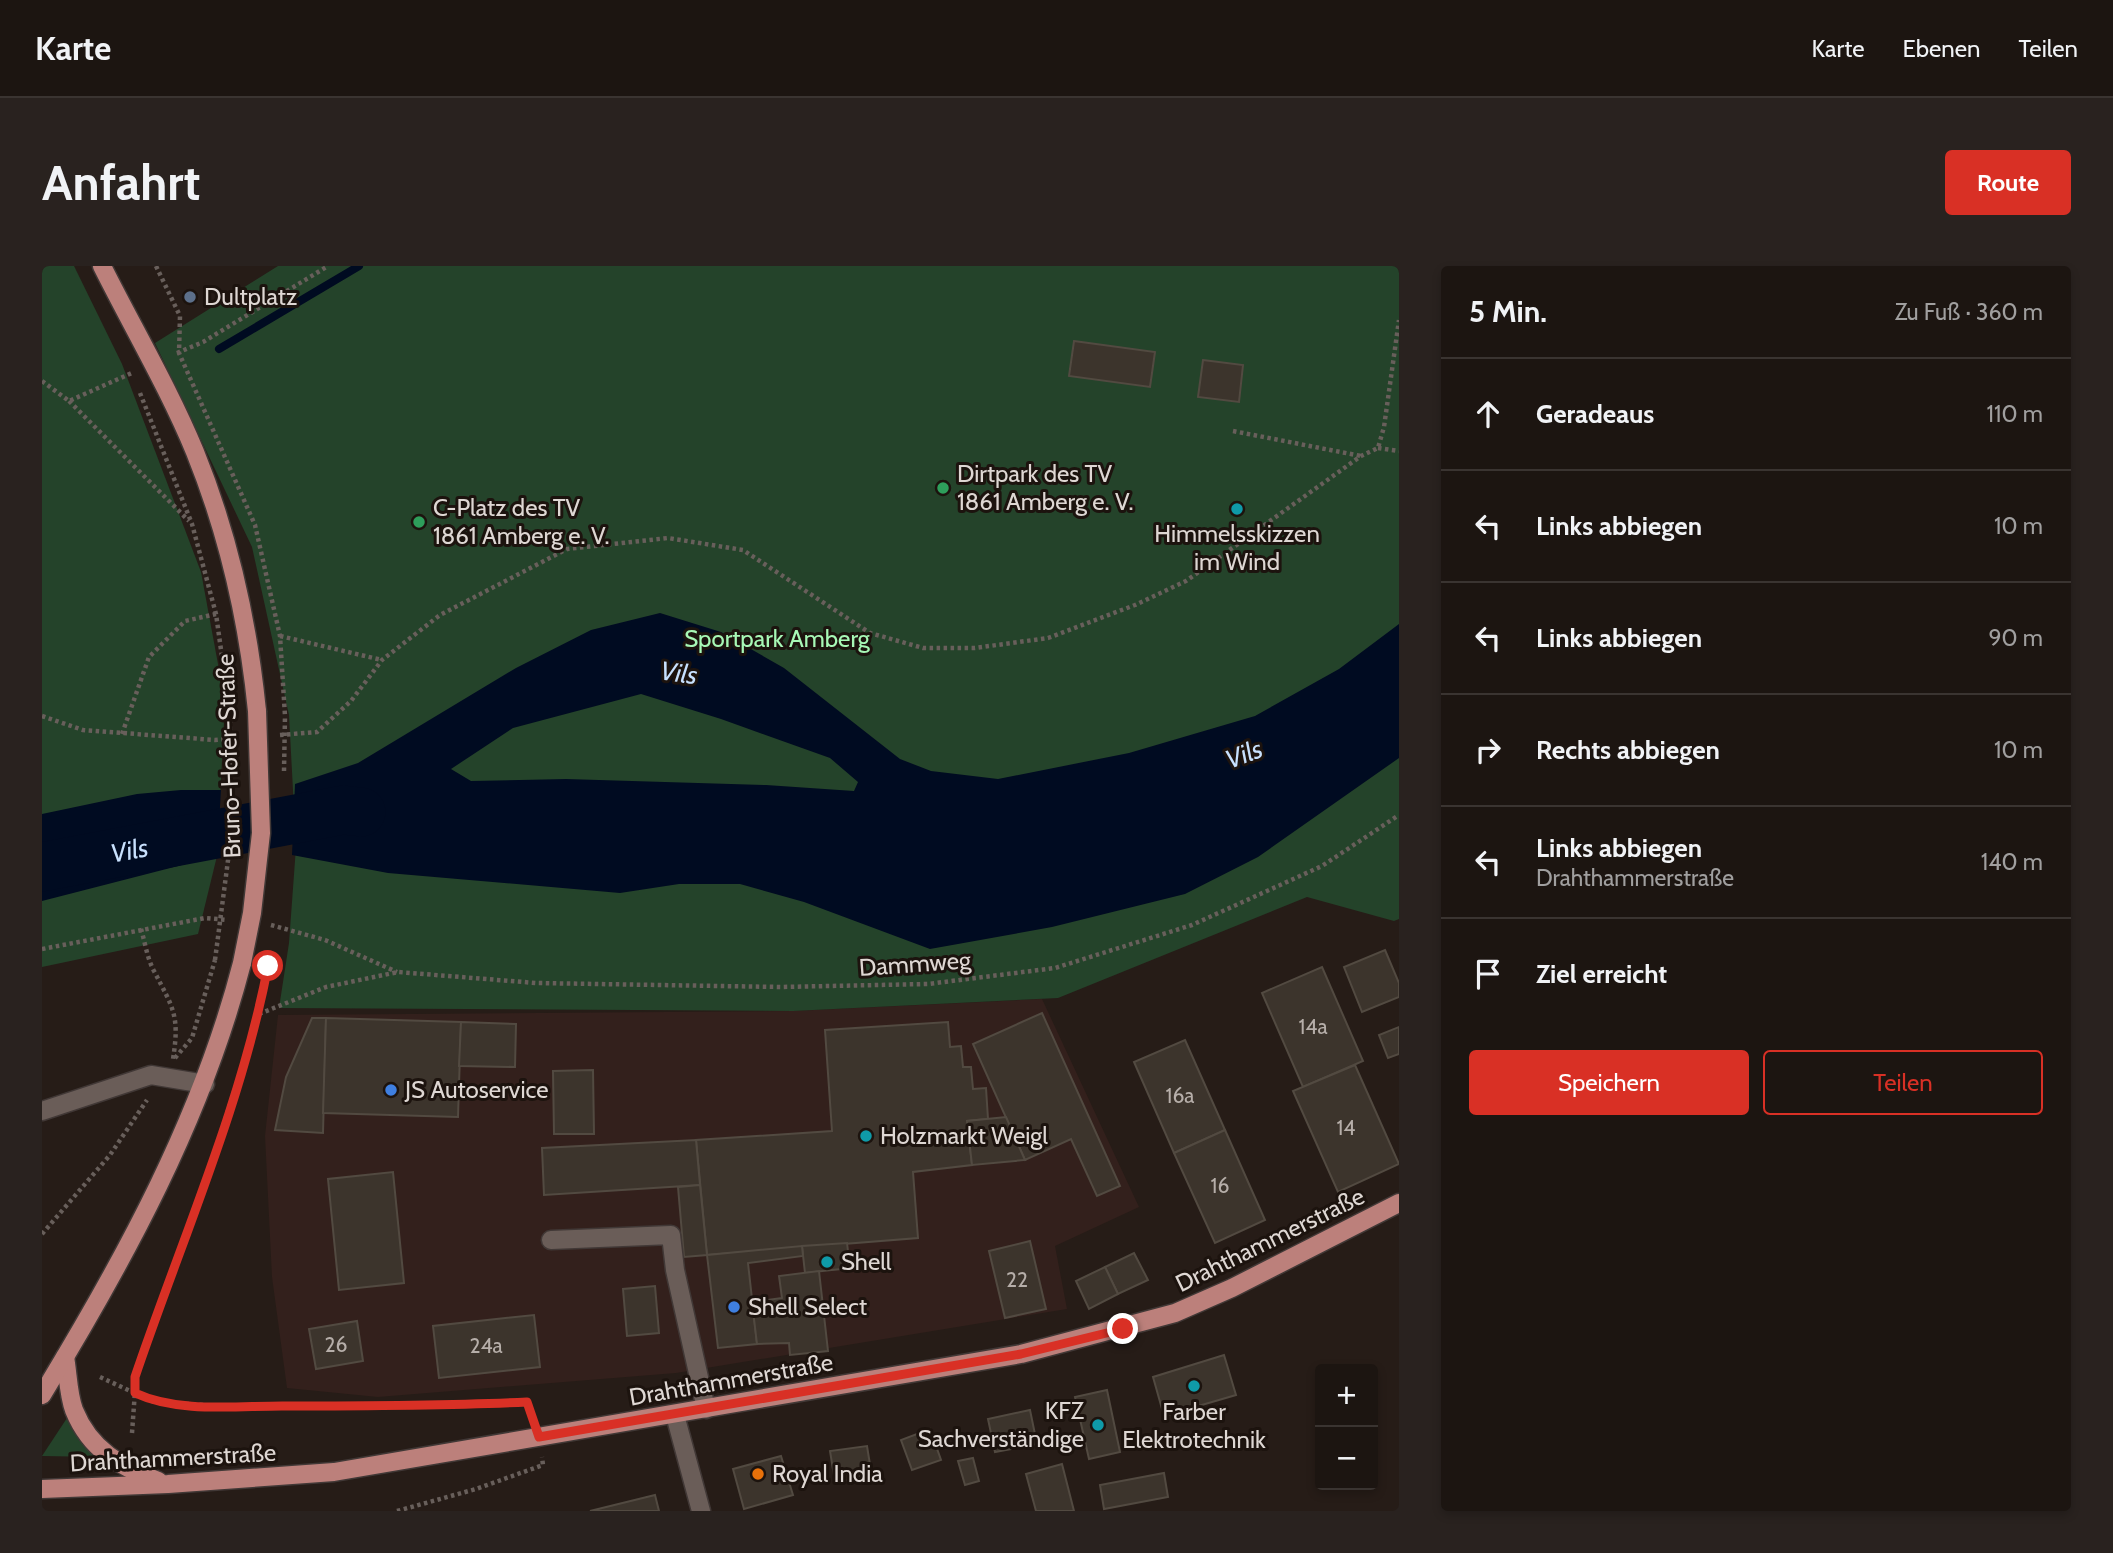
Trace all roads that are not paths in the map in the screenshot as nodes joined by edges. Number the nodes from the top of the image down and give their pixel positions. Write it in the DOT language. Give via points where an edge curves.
graph roads {
  1 [pos="103,266"];
  2 [pos="205,1084"];
  3 [pos="42,1111"];
  4 [pos="1399,1203"];
  5 [pos="551,1240"];
  6 [pos="65,1357"];
  7 [pos="42,1395"];
  8 [pos="706,1409"];
  9 [pos="675,1415"];
  10 [pos="168,1484"];
  11 [pos="42,1489"];
  12 [pos="701,1511"];
  1 -- 2 [label="main road, Bruno-Hofer-Straße, bridge" via="195,452 230,553 249,636 261,833 242,963"];
  2 -- 3 [label="street" via="152,1075"];
  2 -- 6 [label="main road, Bruno-Hofer-Straße" via="164,1178"];
  4 -- 8 [label="main road, Drahthammerstraße" via="1232,1288 1123,1329 1021,1354"];
  5 -- 8 [label="street" via="671,1235"];
  6 -- 7 [label="main road, Bruno-Hofer-Straße"];
  6 -- 10 [label="main road" via="74,1409 91,1439 122,1467"];
  8 -- 9 [label="main road, Drahthammerstraße"];
  9 -- 10 [label="main road, Drahthammerstraße" via="334,1472"];
  9 -- 12 [label="street"];
  10 -- 11 [label="main road, Drahthammerstraße"];
}
